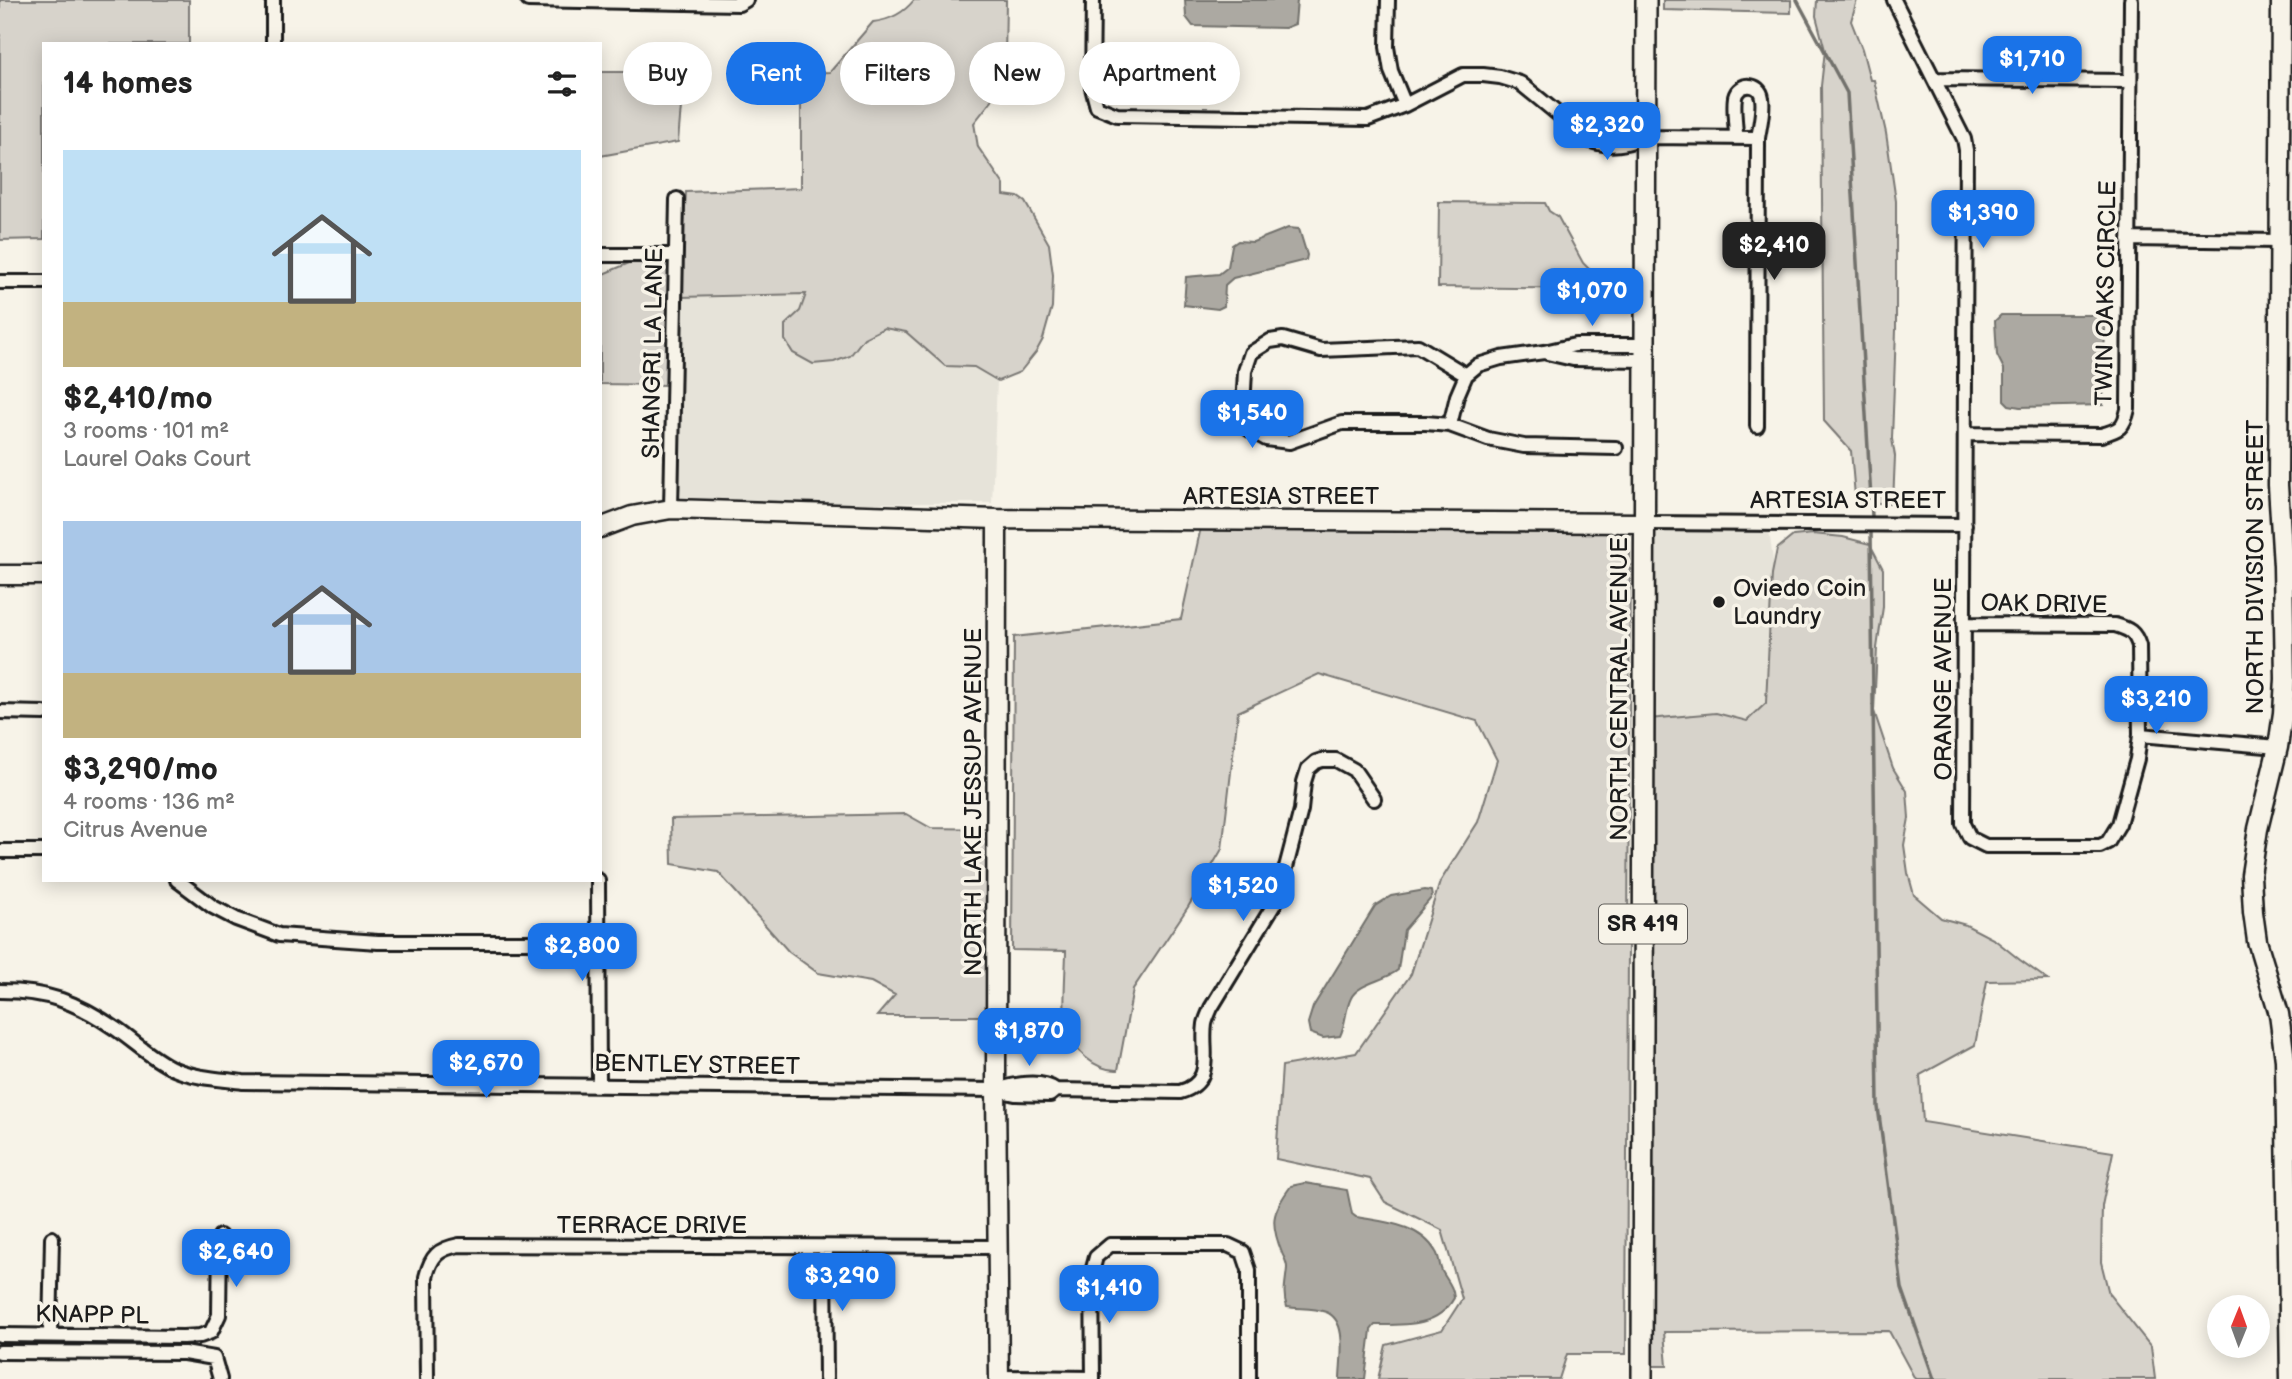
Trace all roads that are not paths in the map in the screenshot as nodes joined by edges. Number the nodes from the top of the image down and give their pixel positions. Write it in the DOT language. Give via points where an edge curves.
graph roads {
  1 [pos="273,0"];
  2 [pos="528,0"];
  3 [pos="746,0"];
  4 [pos="1093,0"];
  5 [pos="1388,0"];
  6 [pos="1646,0"];
  7 [pos="1894,0"];
  8 [pos="2131,0"];
  9 [pos="2281,0"];
  10 [pos="273,42"];
  11 [pos="1935,79"];
  12 [pos="2130,81"];
  13 [pos="1405,104"];
  14 [pos="1645,137"];
  15 [pos="1736,137"];
  16 [pos="1758,138"];
  17 [pos="677,199"];
  18 [pos="2129,239"];
  19 [pos="2279,242"];
  20 [pos="602,255"];
  21 [pos="675,255"];
  22 [pos="0,282"];
  23 [pos="42,282"];
  24 [pos="1645,353"];
  25 [pos="1466,374"];
  26 [pos="1450,425"];
  27 [pos="1757,426"];
  28 [pos="1965,434"];
  29 [pos="1616,449"];
  30 [pos="671,509"];
  31 [pos="997,519"];
  32 [pos="1644,523"];
  33 [pos="1965,525"];
  34 [pos="602,527"];
  35 [pos="0,575"];
  36 [pos="42,575"];
  37 [pos="1966,624"];
  38 [pos="2288,680"];
  39 [pos="0,712"];
  40 [pos="42,713"];
  41 [pos="2140,735"];
  42 [pos="2278,747"];
  43 [pos="1374,799"];
  44 [pos="1966,833"];
  45 [pos="0,851"];
  46 [pos="42,851"];
  47 [pos="180,882"];
  48 [pos="598,882"];
  49 [pos="598,942"];
  50 [pos="0,991"];
  51 [pos="599,1085"];
  52 [pos="2288,1087"];
  53 [pos="996,1090"];
  54 [pos="219,1236"];
  55 [pos="52,1238"];
  56 [pos="825,1247"];
  57 [pos="998,1247"];
  58 [pos="0,1335"];
  59 [pos="50,1335"];
  60 [pos="0,1352"];
  61 [pos="999,1378"];
  62 [pos="1050,1378"];
  63 [pos="1093,1378"];
  64 [pos="220,1379"];
  65 [pos="427,1379"];
  66 [pos="826,1379"];
  67 [pos="1249,1379"];
  68 [pos="1642,1379"];
  69 [pos="2290,1379"];
  1 -- 10 [label="street"];
  2 -- 3 [label="street" via="739,4"];
  4 -- 13 [label="street" via="1092,88 1097,107 1117,115 1368,119"];
  5 -- 13 [label="street" via="1387,47"];
  6 -- 14 [label="main road, NORTH CENTRAL AVENUE / SR 419"];
  7 -- 11 [label="street"];
  8 -- 12 [label="street, TWIN OAKS CIRCLE"];
  9 -- 19 [label="street, NORTH DIVISION STREET"];
  11 -- 12 [label="street"];
  11 -- 28 [label="street" via="1966,150"];
  12 -- 18 [label="street, TWIN OAKS CIRCLE"];
  13 -- 14 [label="street" via="1463,75 1500,77 1520,83 1579,130"];
  14 -- 15 [label="street"];
  14 -- 24 [label="main road, NORTH CENTRAL AVENUE / SR 419"];
  15 -- 16 [label="street"];
  15 -- 16 [label="street" via="1735,98 1745,85 1759,89 1762,97"];
  16 -- 27 [label="street"];
  17 -- 21 [label="street, SHANGRI LA LANE"];
  18 -- 19 [label="street"];
  18 -- 28 [label="street, TWIN OAKS CIRCLE" via="2125,421 2117,430 2101,435"];
  19 -- 38 [label="street, NORTH DIVISION STREET" via="2278,485"];
  20 -- 21 [label="street"];
  21 -- 30 [label="street, SHANGRI LA LANE"];
  22 -- 23 [label="street"];
  24 -- 25 [label="street" via="1574,345 1501,358"];
  24 -- 32 [label="main road, NORTH CENTRAL AVENUE / SR 419"];
  25 -- 26 [label="street"];
  25 -- 26 [label="street" via="1418,346 1321,350 1283,339 1251,353 1245,371 1243,408 1250,430 1266,439 1289,442 1342,423"];
  26 -- 29 [label="street" via="1524,446"];
  28 -- 33 [label="street"];
  30 -- 31 [label="street, ARTESIA STREET"];
  30 -- 34 [label="street, ARTESIA STREET"];
  31 -- 32 [label="street, ARTESIA STREET"];
  31 -- 53 [label="street, NORTH LAKE JESSUP AVENUE"];
  32 -- 33 [label="street, ARTESIA STREET"];
  32 -- 68 [label="main road, NORTH CENTRAL AVENUE / SR 419"];
  33 -- 37 [label="street, ORANGE AVENUE"];
  35 -- 36 [label="street"];
  37 -- 41 [label="street, OAK DRIVE" via="2128,628 2139,646"];
  37 -- 44 [label="street, ORANGE AVENUE"];
  38 -- 42 [label="street, NORTH DIVISION STREET"];
  39 -- 40 [label="street"];
  41 -- 42 [label="street"];
  41 -- 44 [label="street, OAK DRIVE" via="2119,824 2108,842 2100,846 1986,846"];
  42 -- 52 [label="street, NORTH DIVISION STREET" via="2251,875 2257,941 2279,1014"];
  43 -- 53 [label="street, BENTLEY STREET" via="1354,770 1336,760 1322,760 1308,769 1278,898 1211,1008 1205,1024 1205,1065 1193,1088 1169,1093 1056,1090 1049,1095"];
  45 -- 46 [label="street"];
  47 -- 49 [label="street" via="213,907 279,935 378,942"];
  48 -- 49 [label="street"];
  49 -- 51 [label="street"];
  50 -- 51 [label="street, BENTLEY STREET" via="28,991 73,1003 157,1060 207,1077 243,1082"];
  51 -- 53 [label="street, BENTLEY STREET"];
  52 -- 69 [label="street, NORTH DIVISION STREET"];
  53 -- 57 [label="street, NORTH LAKE JESSUP AVENUE"];
  54 -- 59 [label="street, KNAPP PL" via="219,1315 211,1332 183,1337"];
  55 -- 59 [label="street"];
  56 -- 57 [label="street, TERRACE DRIVE"];
  56 -- 65 [label="street, TERRACE DRIVE" via="445,1248 429,1263 426,1277"];
  56 -- 66 [label="street"];
  57 -- 61 [label="street, NORTH LAKE JESSUP AVENUE"];
  58 -- 59 [label="street, KNAPP PL"];
  60 -- 64 [label="street" via="184,1353 214,1358"];
  61 -- 62 [label="street"];
  62 -- 63 [label="street"];
  63 -- 67 [label="street" via="1092,1272 1096,1256 1110,1245 1228,1245 1243,1252 1249,1270"];
}
